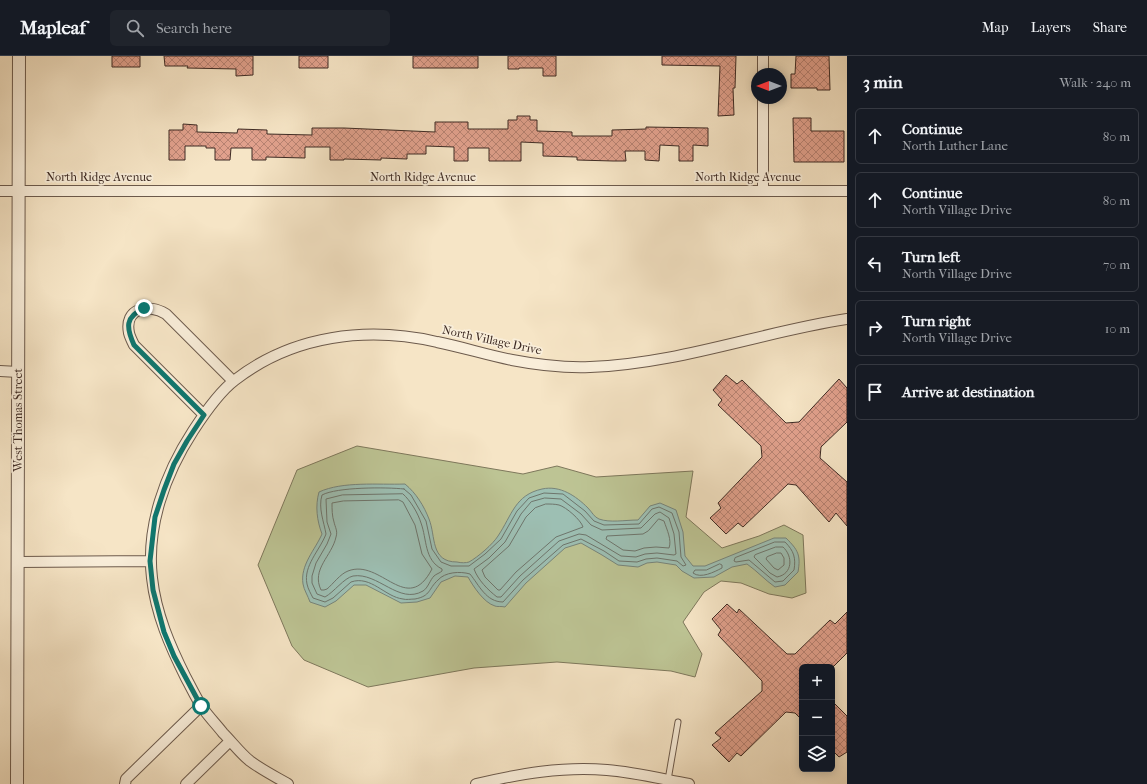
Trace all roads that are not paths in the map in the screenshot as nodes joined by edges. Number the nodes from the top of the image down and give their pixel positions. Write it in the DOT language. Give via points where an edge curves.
graph roads {
  1 [pos="19,56"];
  2 [pos="763,56"];
  3 [pos="763,68"];
  4 [pos="763,104"];
  5 [pos="19,190"];
  6 [pos="763,190"];
  7 [pos="0,191"];
  8 [pos="847,191"];
  9 [pos="847,319"];
  10 [pos="0,371"];
  11 [pos="18,372"];
  12 [pos="234,381"];
  13 [pos="204,415"];
  14 [pos="150,561"];
  15 [pos="18,562"];
  16 [pos="201,706"];
  17 [pos="678,722"];
  18 [pos="230,741"];
  19 [pos="668,780"];
  20 [pos="17,784"];
  21 [pos="125,784"];
  22 [pos="186,784"];
  23 [pos="288,784"];
  24 [pos="476,784"];
  25 [pos="689,784"];
  1 -- 5 [label="street, West Thomas Street"];
  2 -- 3 [label="street"];
  4 -- 6 [label="street"];
  5 -- 6 [label="street, North Ridge Avenue"];
  5 -- 7 [label="street, North Ridge Avenue"];
  5 -- 11 [label="street, West Thomas Street"];
  6 -- 8 [label="street, North Ridge Avenue"];
  9 -- 12 [label="street, North Village Drive" via="781,331 680,356 604,366 555,366 512,360 436,341 398,335 358,336 299,345 271,358"];
  10 -- 11 [label="street"];
  11 -- 15 [label="street, West Thomas Street"];
  12 -- 13 [label="street, North Village Drive"];
  12 -- 13 [label="street" via="166,314 144,308 135,312 128,323 134,345"];
  13 -- 14 [label="street, North Village Drive" via="174,464 164,490 155,517"];
  14 -- 15 [label="street"];
  14 -- 16 [label="street, North Village Drive" via="153,590 164,632"];
  15 -- 20 [label="street, West Thomas Street"];
  16 -- 18 [label="street, North Village Drive"];
  16 -- 21 [label="street" via="126,779"];
  17 -- 19 [label="lane"];
  18 -- 22 [label="street"];
  18 -- 23 [label="street, North Village Drive" via="251,761"];
  19 -- 24 [label="street" via="608,770 585,769 516,775"];
  19 -- 25 [label="street"];
}
